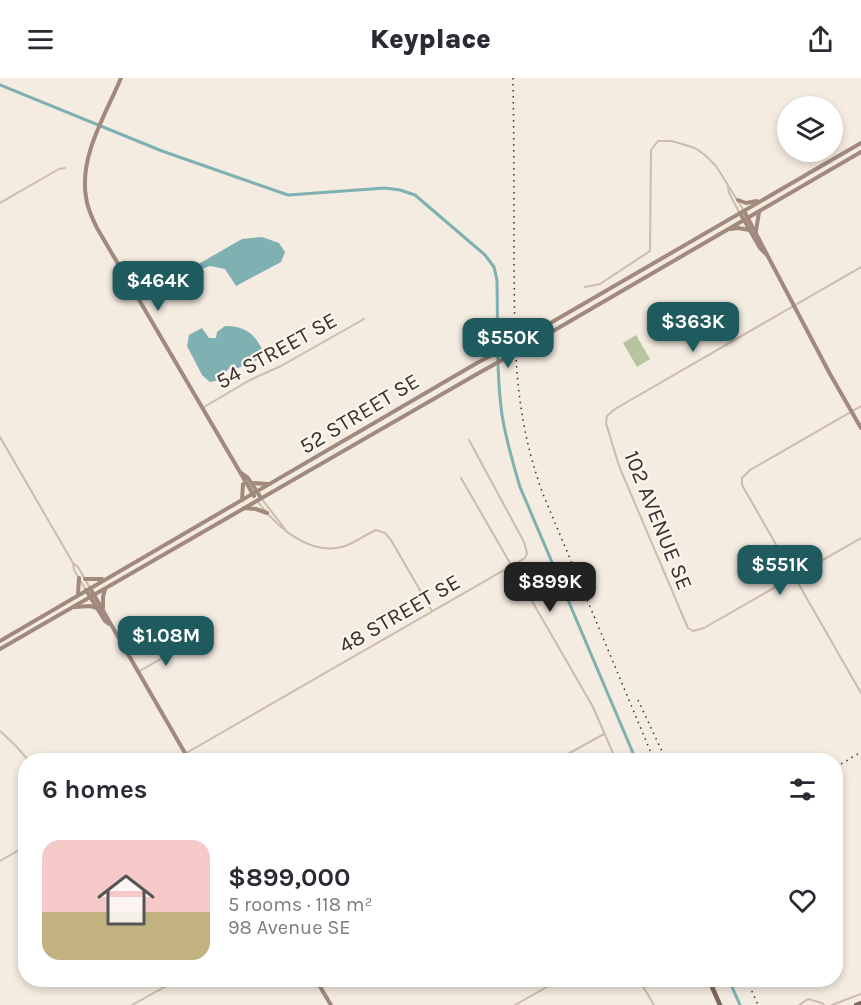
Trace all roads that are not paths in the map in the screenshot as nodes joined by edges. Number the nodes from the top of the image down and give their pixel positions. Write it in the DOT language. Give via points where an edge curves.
graph roads {
  1 [pos="121,78"];
  2 [pos="861,143"];
  3 [pos="861,152"];
  4 [pos="65,168"];
  5 [pos="728,187"];
  6 [pos="738,201"];
  7 [pos="761,201"];
  8 [pos="0,203"];
  9 [pos="759,211"];
  10 [pos="742,212"];
  11 [pos="746,219"];
  12 [pos="727,230"];
  13 [pos="750,230"];
  14 [pos="756,231"];
  15 [pos="769,257"];
  16 [pos="861,267"];
  17 [pos="585,287"];
  18 [pos="794,306"];
  19 [pos="364,319"];
  20 [pos="861,406"];
  21 [pos="201,408"];
  22 [pos="851,412"];
  23 [pos="861,428"];
  24 [pos="0,437"];
  25 [pos="469,440"];
  26 [pos="241,473"];
  27 [pos="461,478"];
  28 [pos="243,481"];
  29 [pos="251,483"];
  30 [pos="272,483"];
  31 [pos="255,494"];
  32 [pos="259,499"];
  33 [pos="242,501"];
  34 [pos="243,508"];
  35 [pos="267,513"];
  36 [pos="287,531"];
  37 [pos="861,538"];
  38 [pos="73,563"];
  39 [pos="511,566"];
  40 [pos="794,577"];
  41 [pos="79,578"];
  42 [pos="106,578"];
  43 [pos="85,579"];
  44 [pos="106,588"];
  45 [pos="88,589"];
  46 [pos="78,595"];
  47 [pos="92,596"];
  48 [pos="71,607"];
  49 [pos="97,608"];
  50 [pos="432,611"];
  51 [pos="104,612"];
  52 [pos="110,624"];
  53 [pos="0,640"];
  54 [pos="185,645"];
  55 [pos="0,649"];
  56 [pos="138,672"];
  57 [pos="861,693"];
  58 [pos="0,731"];
  59 [pos="605,733"];
  60 [pos="22,753"];
  61 [pos="184,753"];
  62 [pos="187,753"];
  63 [pos="569,753"];
  64 [pos="613,753"];
  65 [pos="18,851"];
  66 [pos="0,861"];
  67 [pos="164,987"];
  68 [pos="320,987"];
  69 [pos="547,987"];
  70 [pos="643,987"];
  71 [pos="713,987"];
  72 [pos="861,994"];
  73 [pos="861,1003"];
  74 [pos="132,1005"];
  75 [pos="331,1005"];
  76 [pos="515,1005"];
  77 [pos="654,1005"];
  78 [pos="720,1005"];
  79 [pos="799,1005"];
  80 [pos="824,1005"];
  81 [pos="832,1005"];
  82 [pos="856,1005"];
  1 -- 21 [label="main road" via="92,144 84,182 86,198 102,238"];
  2 -- 7 [label="main road, 52 STREET SE"];
  3 -- 9 [label="main road, 52 STREET SE"];
  4 -- 8 [label="street"];
  5 -- 6 [label="street"];
  5 -- 10 [label="street"];
  5 -- 17 [label="street" via="716,166 695,148 658,141 651,150 650,251 600,284"];
  6 -- 7 [label="main road"];
  6 -- 10 [label="street"];
  7 -- 10 [label="main road, 52 STREET SE"];
  9 -- 11 [label="main road, 52 STREET SE"];
  9 -- 14 [label="main road"];
  10 -- 11 [label="main road"];
  10 -- 30 [label="main road, 52 STREET SE, bridge"];
  11 -- 12 [label="main road, 52 STREET SE"];
  11 -- 13 [label="main road"];
  11 -- 14 [label="main road"];
  12 -- 13 [label="main road"];
  12 -- 32 [label="main road, 52 STREET SE, bridge"];
  13 -- 15 [label="main road"];
  14 -- 15 [label="main road"];
  15 -- 18 [label="main road"];
  16 -- 18 [label="street"];
  18 -- 22 [label="main road"];
  18 -- 40 [label="street, 102 AVENUE SE" via="615,409 606,423 619,466 688,628 693,632 704,628"];
  19 -- 21 [label="street, 54 STREET SE"];
  20 -- 22 [label="street"];
  21 -- 26 [label="main road"];
  22 -- 23 [label="main road"];
  22 -- 40 [label="street" via="742,478 743,489"];
  24 -- 38 [label="street"];
  25 -- 39 [label="street, 48 STREET SE" via="524,542 525,558"];
  26 -- 28 [label="main road"];
  26 -- 29 [label="main road"];
  27 -- 39 [label="street"];
  28 -- 31 [label="main road"];
  28 -- 33 [label="main road"];
  29 -- 30 [label="main road"];
  29 -- 31 [label="main road"];
  30 -- 31 [label="main road, 52 STREET SE"];
  31 -- 32 [label="main road"];
  31 -- 33 [label="main road, 52 STREET SE"];
  32 -- 34 [label="main road, 52 STREET SE"];
  32 -- 35 [label="street"];
  32 -- 36 [label="street"];
  33 -- 42 [label="main road, 52 STREET SE"];
  34 -- 35 [label="main road"];
  34 -- 44 [label="main road, 52 STREET SE"];
  35 -- 36 [label="street"];
  36 -- 50 [label="street" via="298,540 324,548 348,545 376,530 385,533"];
  37 -- 40 [label="street"];
  38 -- 41 [label="street"];
  38 -- 43 [label="street"];
  39 -- 50 [label="street, 48 STREET SE"];
  39 -- 59 [label="street"];
  40 -- 57 [label="street"];
  41 -- 45 [label="street"];
  41 -- 46 [label="main road"];
  42 -- 43 [label="main road"];
  42 -- 45 [label="main road, 52 STREET SE"];
  43 -- 45 [label="street"];
  44 -- 47 [label="main road, 52 STREET SE"];
  44 -- 51 [label="main road"];
  45 -- 46 [label="main road, 52 STREET SE"];
  45 -- 47 [label="main road"];
  46 -- 53 [label="main road, 52 STREET SE"];
  47 -- 48 [label="main road, 52 STREET SE"];
  47 -- 49 [label="main road"];
  47 -- 51 [label="main road"];
  48 -- 49 [label="main road"];
  48 -- 55 [label="main road, 52 STREET SE"];
  49 -- 52 [label="main road"];
  50 -- 62 [label="street, 48 STREET SE"];
  51 -- 52 [label="main road"];
  52 -- 56 [label="main road"];
  54 -- 56 [label="street"];
  56 -- 61 [label="main road"];
  58 -- 60 [label="street"];
  59 -- 63 [label="street"];
  59 -- 64 [label="street"];
  65 -- 66 [label="street"];
  67 -- 74 [label="street"];
  68 -- 75 [label="main road"];
  69 -- 76 [label="street"];
  70 -- 77 [label="street"];
  71 -- 78 [label="main road"];
  72 -- 81 [label="street"];
  73 -- 82 [label="main road"];
  79 -- 80 [label="street" via="808,999"];
}
